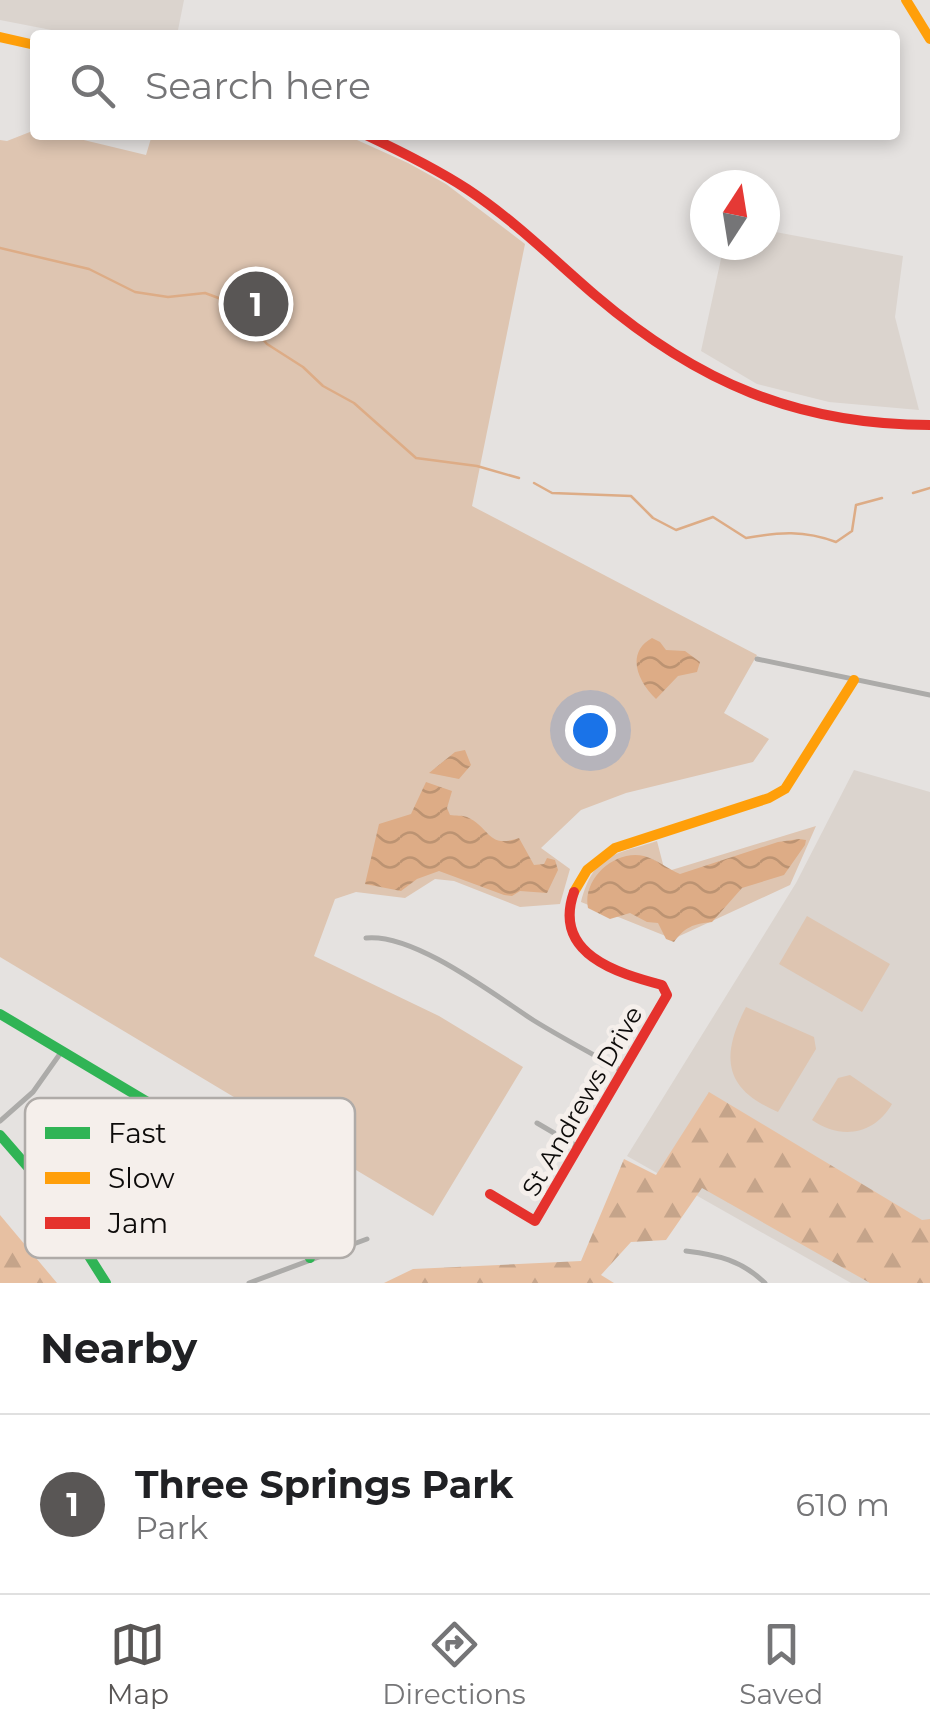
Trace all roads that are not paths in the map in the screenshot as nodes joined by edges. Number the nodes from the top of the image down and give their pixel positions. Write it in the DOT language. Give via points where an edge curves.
graph roads {
  1 [pos="906,0"];
  2 [pos="0,37"];
  3 [pos="930,39"];
  4 [pos="30,44"];
  5 [pos="375,140"];
  6 [pos="930,425"];
  7 [pos="758,659"];
  8 [pos="854,680"];
  9 [pos="930,695"];
  10 [pos="366,938"];
  11 [pos="0,1014"];
  12 [pos="62,1051"];
  13 [pos="624,1072"];
  14 [pos="26,1098"];
  15 [pos="140,1098"];
  16 [pos="25,1099"];
  17 [pos="0,1121"];
  18 [pos="537,1123"];
  19 [pos="0,1134"];
  20 [pos="578,1147"];
  21 [pos="25,1162"];
  22 [pos="490,1194"];
  23 [pos="367,1240"];
  24 [pos="355,1244"];
  25 [pos="686,1252"];
  26 [pos="91,1258"];
  27 [pos="310,1258"];
  28 [pos="106,1283"];
  29 [pos="249,1283"];
  30 [pos="765,1283"];
  1 -- 3 [label="street"];
  2 -- 4 [label="street"];
  5 -- 6 [label="street" via="479,197 637,329 729,386 827,418"];
  7 -- 8 [label="street"];
  8 -- 9 [label="street"];
  8 -- 13 [label="street, St Andrews Drive" via="784,789 615,848 582,871 570,908 582,946 612,970 666,990"];
  10 -- 13 [label="street" via="383,936 460,970"];
  11 -- 12 [label="street"];
  12 -- 14 [label="street"];
  12 -- 15 [label="street"];
  13 -- 20 [label="street, St Andrews Drive"];
  16 -- 17 [label="street"];
  18 -- 20 [label="street"];
  19 -- 21 [label="street"];
  20 -- 22 [label="street, St Andrews Drive" via="534,1221"];
  23 -- 24 [label="street"];
  25 -- 30 [label="street" via="734,1260"];
  26 -- 28 [label="street"];
  27 -- 29 [label="street"];
}
